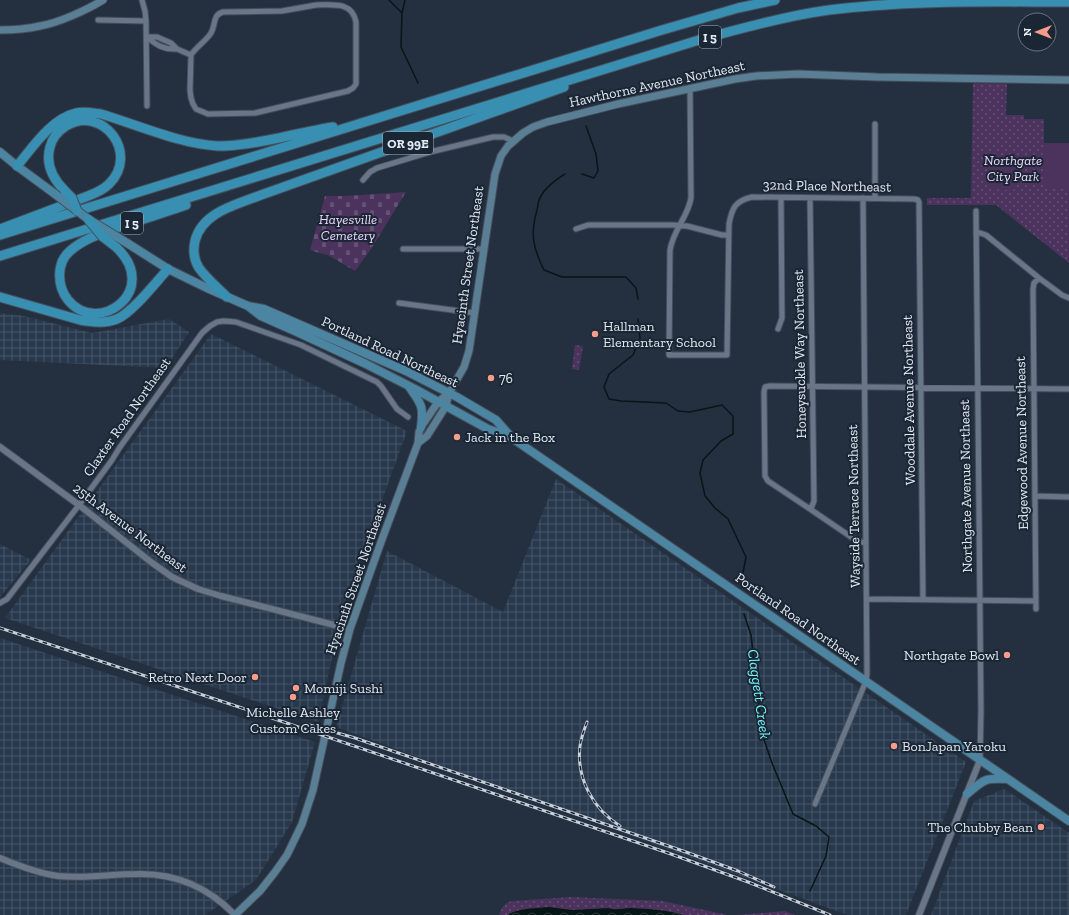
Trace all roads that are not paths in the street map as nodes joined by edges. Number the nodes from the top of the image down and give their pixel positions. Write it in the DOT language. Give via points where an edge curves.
graph roads {
  1 [pos="103,0"];
  2 [pos="142,0"];
  3 [pos="775,0"];
  4 [pos="1069,2"];
  5 [pos="98,20"];
  6 [pos="146,21"];
  7 [pos="0,30"];
  8 [pos="147,37"];
  9 [pos="699,40"];
  10 [pos="191,55"];
  11 [pos="1069,80"];
  12 [pos="690,88"];
  13 [pos="147,106"];
  14 [pos="385,116"];
  15 [pos="875,124"];
  16 [pos="513,141"];
  17 [pos="364,143"];
  18 [pos="0,152"];
  19 [pos="17,166"];
  20 [pos="363,180"];
  21 [pos="781,198"];
  22 [pos="810,198"];
  23 [pos="863,198"];
  24 [pos="875,198"];
  25 [pos="918,200"];
  26 [pos="77,211"];
  27 [pos="976,211"];
  28 [pos="88,219"];
  29 [pos="679,225"];
  30 [pos="0,229"];
  31 [pos="576,229"];
  32 [pos="976,232"];
  33 [pos="0,235"];
  34 [pos="728,235"];
  35 [pos="403,249"];
  36 [pos="484,249"];
  37 [pos="0,256"];
  38 [pos="168,268"];
  39 [pos="1039,278"];
  40 [pos="0,297"];
  41 [pos="227,297"];
  42 [pos="1069,298"];
  43 [pos="399,303"];
  44 [pos="248,306"];
  45 [pos="475,313"];
  46 [pos="778,329"];
  47 [pos="408,385"];
  48 [pos="812,386"];
  49 [pos="864,386"];
  50 [pos="921,387"];
  51 [pos="977,387"];
  52 [pos="1034,388"];
  53 [pos="1069,389"];
  54 [pos="449,393"];
  55 [pos="438,402"];
  56 [pos="446,406"];
  57 [pos="408,417"];
  58 [pos="421,427"];
  59 [pos="512,438"];
  60 [pos="418,443"];
  61 [pos="0,447"];
  62 [pos="1035,496"];
  63 [pos="1069,497"];
  64 [pos="79,504"];
  65 [pos="810,509"];
  66 [pos="866,543"];
  67 [pos="867,599"];
  68 [pos="924,600"];
  69 [pos="980,600"];
  70 [pos="1036,601"];
  71 [pos="0,603"];
  72 [pos="1036,609"];
  73 [pos="350,629"];
  74 [pos="866,681"];
  75 [pos="980,760"];
  76 [pos="1008,779"];
  77 [pos="967,794"];
  78 [pos="815,804"];
  79 [pos="1069,821"];
  80 [pos="0,858"];
  81 [pos="235,915"];
  82 [pos="919,915"];
  1 -- 7 [label="main road" via="55,22 20,30"];
  2 -- 6 [label="street"];
  3 -- 14 [label="highway, I 5" via="682,24"];
  4 -- 9 [label="highway, I 5" via="864,6 791,17"];
  5 -- 6 [label="street"];
  6 -- 8 [label="street"];
  8 -- 10 [label="street" via="168,50 177,49"];
  8 -- 13 [label="street"];
  9 -- 17 [label="highway, I 5"];
  9 -- 41 [label="highway, OR 99E" via="648,61 563,88 260,195 212,216 199,228 194,244 195,259 199,267"];
  10 -- 10 [label="street" via="210,34 216,16 223,12 282,11 316,5 342,5 355,17 356,84 353,88 255,113 208,114 196,109 190,90"];
  11 -- 12 [label="main road, Hawthorne Avenue Northeast" via="781,74 740,78"];
  12 -- 16 [label="main road, Hawthorne Avenue Northeast" via="547,122 528,129"];
  12 -- 29 [label="street" via="691,198"];
  14 -- 19 [label="highway" via="258,142 218,146 183,140 101,114 77,113 54,124"];
  14 -- 33 [label="highway, I 5"];
  15 -- 24 [label="street"];
  16 -- 20 [label="street" via="504,137 493,137 430,152 372,170"];
  16 -- 36 [label="main road, Hyacinth Street Northeast" via="501,156 495,174"];
  17 -- 28 [label="highway, I 5, bridge" via="308,166 179,207 93,237 83,242 64,258 60,274 62,292 77,308 87,312 107,312 125,300 132,283 131,268 128,260 103,237"];
  17 -- 37 [label="highway, I 5"];
  18 -- 19 [label="main road, Portland Road Northeast"];
  19 -- 26 [label="main road, Portland Road Northeast, bridge"];
  21 -- 22 [label="street, 32nd Place Northeast"];
  21 -- 34 [label="street, 32nd Place Northeast" via="752,197 737,203 731,215"];
  21 -- 46 [label="street" via="782,318"];
  22 -- 23 [label="street, 32nd Place Northeast"];
  22 -- 48 [label="street, Honeysuckle Way Northeast"];
  23 -- 24 [label="street, 32nd Place Northeast"];
  23 -- 49 [label="street, Wayside Terrace Northeast"];
  24 -- 25 [label="street, 32nd Place Northeast"];
  25 -- 50 [label="street, Wooddale Avenue Northeast"];
  26 -- 28 [label="main road, Portland Road Northeast, bridge"];
  26 -- 30 [label="highway, bridge" via="72,198 51,172 48,154 50,145 62,129 70,124 86,121 99,124 111,132 120,147 121,160 114,180 93,194"];
  27 -- 32 [label="street, Northgate Avenue Northeast"];
  28 -- 38 [label="main road, Portland Road Northeast, bridge"];
  29 -- 31 [label="street" via="588,225"];
  29 -- 34 [label="street"];
  29 -- 34 [label="street" via="673,235 670,250 669,355 727,355"];
  32 -- 39 [label="street" via="986,235"];
  32 -- 51 [label="street, Northgate Avenue Northeast"];
  35 -- 36 [label="street"];
  36 -- 45 [label="main road, Hyacinth Street Northeast"];
  38 -- 40 [label="highway" via="127,313 107,321 80,320"];
  38 -- 41 [label="main road, Portland Road Northeast"];
  39 -- 42 [label="street"];
  39 -- 52 [label="street, Edgewood Avenue Northeast" via="1033,286"];
  41 -- 44 [label="main road, Portland Road Northeast"];
  43 -- 45 [label="street"];
  44 -- 47 [label="main road, Portland Road Northeast" via="261,316"];
  44 -- 54 [label="main road, Portland Road Northeast" via="264,309 406,371"];
  45 -- 54 [label="main road, Hyacinth Street Northeast" via="466,359"];
  47 -- 55 [label="main road, Portland Road Northeast"];
  47 -- 58 [label="main road" via="422,408"];
  48 -- 49 [label="street"];
  48 -- 65 [label="street, Honeysuckle Way Northeast" via="814,501"];
  48 -- 65 [label="street" via="770,386 765,387 764,392 766,480"];
  49 -- 50 [label="street"];
  49 -- 66 [label="street, Wayside Terrace Northeast"];
  50 -- 51 [label="street"];
  50 -- 68 [label="street, Wooddale Avenue Northeast"];
  51 -- 52 [label="street"];
  51 -- 69 [label="street, Northgate Avenue Northeast"];
  52 -- 53 [label="street"];
  52 -- 62 [label="street, Edgewood Avenue Northeast"];
  54 -- 55 [label="main road, Hyacinth Street Northeast"];
  54 -- 56 [label="main road, Hyacinth Street Northeast"];
  54 -- 59 [label="main road, Portland Road Northeast" via="496,420"];
  55 -- 56 [label="main road, Portland Road Northeast"];
  55 -- 58 [label="main road, Hyacinth Street Northeast"];
  56 -- 59 [label="main road, Portland Road Northeast" via="488,429"];
  56 -- 60 [label="main road, Hyacinth Street Northeast" via="427,436"];
  57 -- 64 [label="street, Claxter Road Northeast" via="397,409 377,382 315,351 236,322 217,322 202,333"];
  58 -- 60 [label="main road, Hyacinth Street Northeast"];
  59 -- 74 [label="main road, Portland Road Northeast"];
  60 -- 73 [label="main road, Hyacinth Street Northeast"];
  61 -- 64 [label="street, 25th Avenue Northeast"];
  62 -- 63 [label="street"];
  62 -- 70 [label="street, Edgewood Avenue Northeast"];
  64 -- 71 [label="street, Claxter Road Northeast" via="7,599"];
  64 -- 73 [label="street, 25th Avenue Northeast" via="151,562 186,584 221,596"];
  65 -- 66 [label="street" via="857,541"];
  66 -- 67 [label="street, Wayside Terrace Northeast"];
  67 -- 68 [label="street"];
  67 -- 74 [label="street, Wayside Terrace Northeast"];
  68 -- 69 [label="street"];
  69 -- 70 [label="street"];
  69 -- 75 [label="street, Northgate Avenue Northeast"];
  70 -- 72 [label="street, Edgewood Avenue Northeast"];
  73 -- 81 [label="main road, Hyacinth Street Northeast" via="313,790 302,824 290,850 275,872"];
  74 -- 75 [label="main road, Portland Road Northeast"];
  74 -- 78 [label="street, Wayside Terrace Northeast"];
  75 -- 76 [label="main road, Portland Road Northeast"];
  75 -- 77 [label="street"];
  76 -- 77 [label="main road" via="993,778 983,781"];
  76 -- 79 [label="main road, Portland Road Northeast"];
  77 -- 82 [label="street"];
  80 -- 81 [label="street" via="34,871 58,876 142,874 175,878 210,893"];
}
